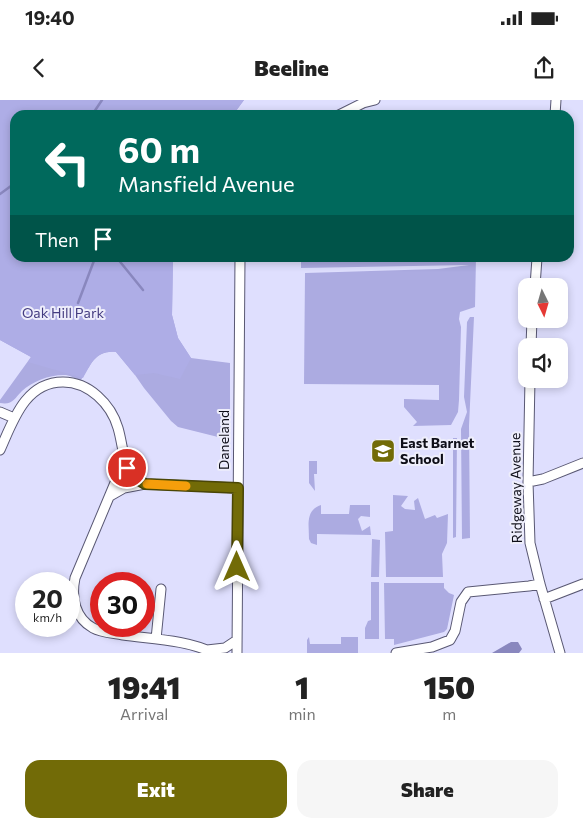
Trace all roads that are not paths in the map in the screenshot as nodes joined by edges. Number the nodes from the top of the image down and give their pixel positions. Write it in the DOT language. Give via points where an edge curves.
graph roads {
  1 [pos="375,100"];
  2 [pos="349,110"];
  3 [pos="240,262"];
  4 [pos="537,262"];
  5 [pos="536,278"];
  6 [pos="530,388"];
  7 [pos="0,412"];
  8 [pos="14,418"];
  9 [pos="0,450"];
  10 [pos="123,455"];
  11 [pos="583,463"];
  12 [pos="528,482"];
  13 [pos="145,484"];
  14 [pos="238,488"];
  15 [pos="110,496"];
  16 [pos="540,584"];
  17 [pos="583,584"];
  18 [pos="161,589"];
  19 [pos="544,599"];
  20 [pos="156,640"];
  21 [pos="237,640"];
  22 [pos="210,652"];
  23 [pos="237,653"];
  24 [pos="396,653"];
  25 [pos="560,653"];
  1 -- 2 [label="street"];
  3 -- 14 [label="street, Daneland"];
  4 -- 5 [label="street"];
  6 -- 12 [label="street, Ridgeway Avenue"];
  7 -- 8 [label="street"];
  8 -- 9 [label="street"];
  8 -- 10 [label="street" via="30,394 40,388 60,382 78,384 96,394 112,412"];
  10 -- 13 [label="street" via="132,474"];
  10 -- 15 [label="street"];
  11 -- 12 [label="street"];
  12 -- 16 [label="street, Ridgeway Avenue" via="530,543"];
  13 -- 14 [label="street"];
  13 -- 15 [label="street" via="124,488"];
  14 -- 21 [label="street, Daneland"];
  15 -- 20 [label="street" via="75,578 72,591 76,610 82,620 102,632"];
  16 -- 19 [label="street, Ridgeway Avenue"];
  16 -- 24 [label="street" via="468,592 461,602 456,631 450,640 432,647"];
  17 -- 19 [label="street"];
  18 -- 20 [label="street"];
  19 -- 25 [label="street, Ridgeway Avenue"];
  20 -- 22 [label="street"];
  21 -- 22 [label="street"];
  21 -- 23 [label="street, Daneland"];
}
